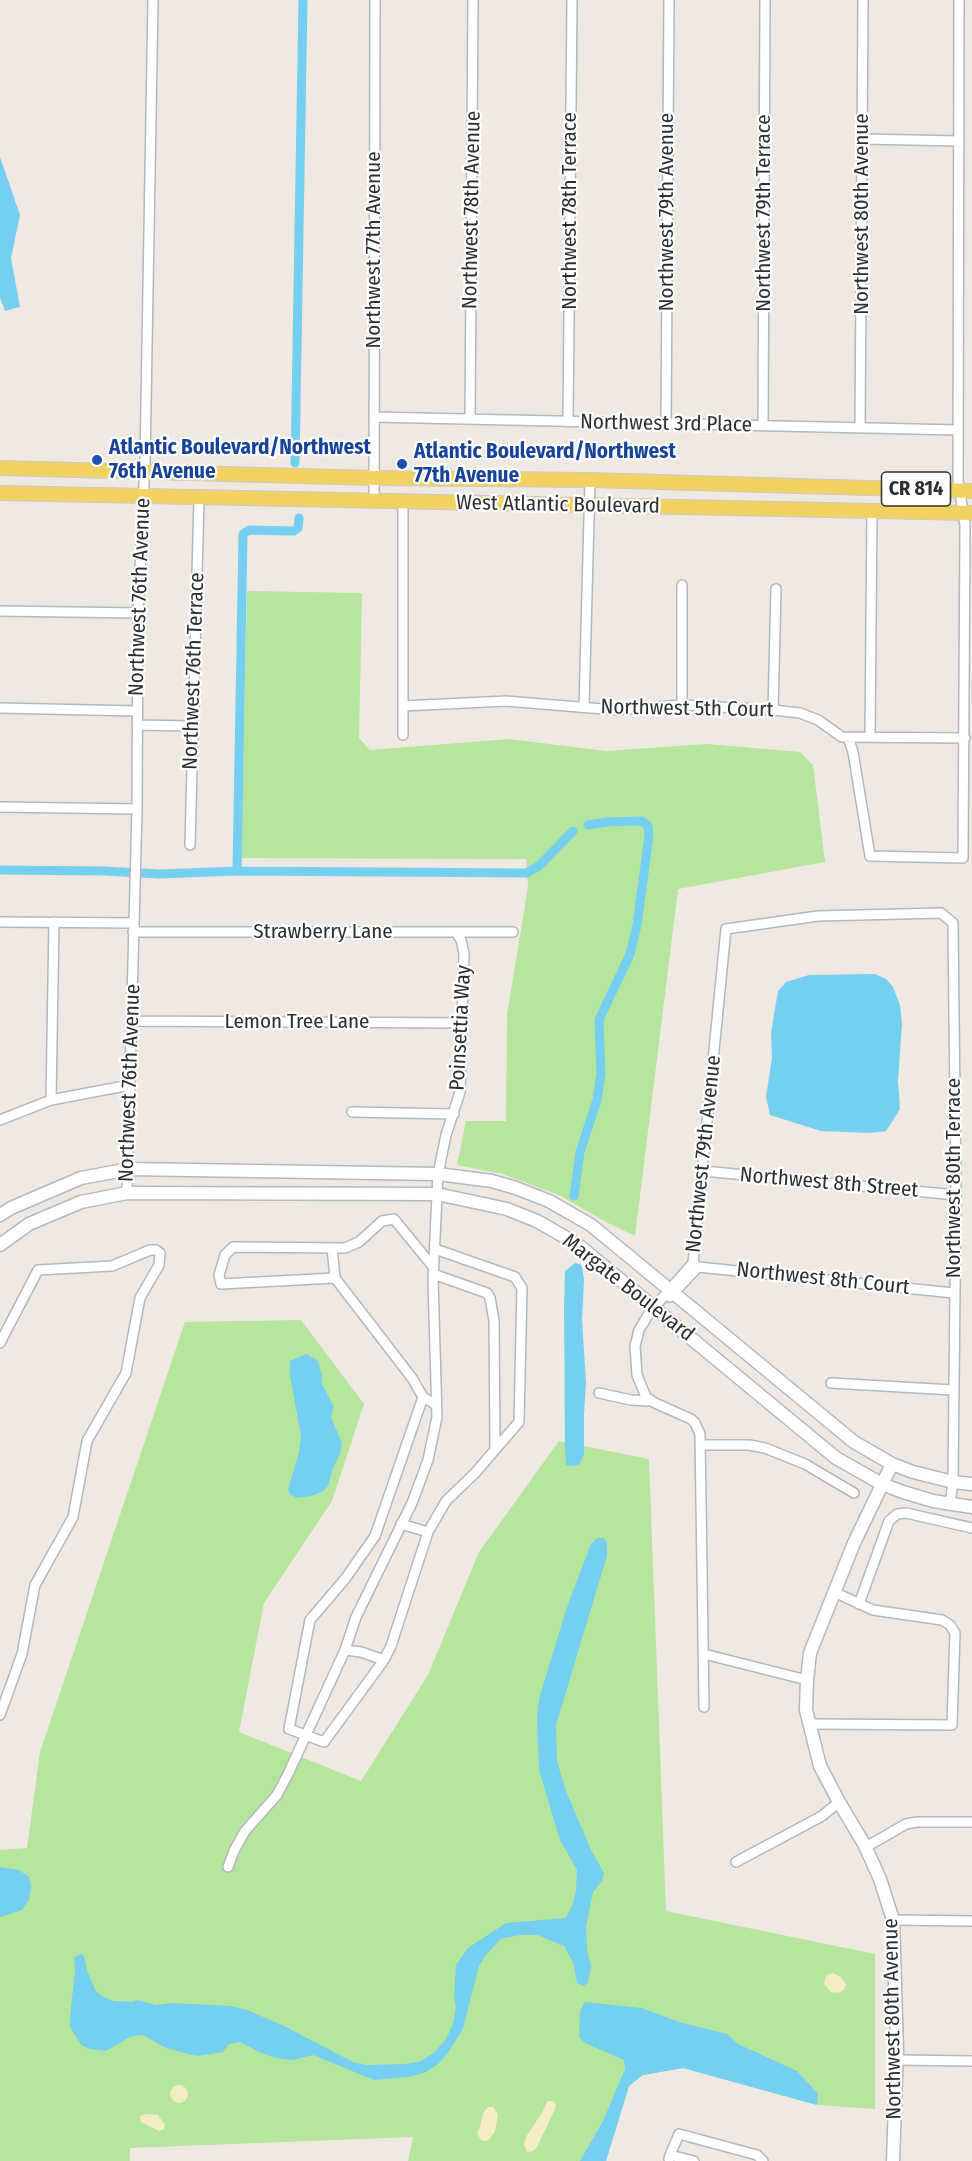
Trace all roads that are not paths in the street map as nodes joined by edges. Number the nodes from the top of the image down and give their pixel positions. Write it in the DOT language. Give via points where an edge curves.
graph roads {
  1 [pos="153,0"];
  2 [pos="375,0"];
  3 [pos="473,0"];
  4 [pos="572,0"];
  5 [pos="669,0"];
  6 [pos="765,0"];
  7 [pos="862,0"];
  8 [pos="959,0"];
  9 [pos="863,139"];
  10 [pos="959,141"];
  11 [pos="374,417"];
  12 [pos="470,419"];
  13 [pos="568,422"];
  14 [pos="666,424"];
  15 [pos="763,426"];
  16 [pos="860,428"];
  17 [pos="958,430"];
  18 [pos="0,468"];
  19 [pos="144,472"];
  20 [pos="375,478"];
  21 [pos="590,480"];
  22 [pos="966,491"];
  23 [pos="0,493"];
  24 [pos="143,495"];
  25 [pos="199,497"];
  26 [pos="374,500"];
  27 [pos="403,501"];
  28 [pos="590,507"];
  29 [pos="872,510"];
  30 [pos="968,513"];
  31 [pos="682,585"];
  32 [pos="776,589"];
  33 [pos="0,611"];
  34 [pos="138,613"];
  35 [pos="682,705"];
  36 [pos="403,706"];
  37 [pos="584,707"];
  38 [pos="0,708"];
  39 [pos="773,710"];
  40 [pos="137,711"];
  41 [pos="137,724"];
  42 [pos="192,726"];
  43 [pos="403,735"];
  44 [pos="848,737"];
  45 [pos="870,737"];
  46 [pos="965,738"];
  47 [pos="0,807"];
  48 [pos="137,809"];
  49 [pos="190,845"];
  50 [pos="0,922"];
  51 [pos="54,922"];
  52 [pos="953,924"];
  53 [pos="134,928"];
  54 [pos="456,932"];
  55 [pos="513,932"];
  56 [pos="133,1021"];
  57 [pos="462,1023"];
  58 [pos="130,1085"];
  59 [pos="51,1100"];
  60 [pos="352,1112"];
  61 [pos="454,1114"];
  62 [pos="0,1120"];
  63 [pos="129,1168"];
  64 [pos="703,1171"];
  65 [pos="438,1174"];
  66 [pos="127,1193"];
  67 [pos="437,1194"];
  68 [pos="956,1195"];
  69 [pos="0,1215"];
  70 [pos="0,1245"];
  71 [pos="332,1248"];
  72 [pos="435,1249"];
  73 [pos="696,1265"];
  74 [pos="434,1271"];
  75 [pos="335,1278"];
  76 [pos="672,1292"];
  77 [pos="954,1293"];
  78 [pos="656,1307"];
  79 [pos="0,1343"];
  80 [pos="831,1383"];
  81 [pos="953,1390"];
  82 [pos="599,1393"];
  83 [pos="423,1397"];
  84 [pos="651,1401"];
  85 [pos="436,1406"];
  86 [pos="701,1445"];
  87 [pos="495,1449"];
  88 [pos="892,1464"];
  89 [pos="953,1482"];
  90 [pos="882,1484"];
  91 [pos="972,1484"];
  92 [pos="854,1493"];
  93 [pos="950,1504"];
  94 [pos="972,1507"];
  95 [pos="401,1524"];
  96 [pos="972,1528"];
  97 [pos="428,1532"];
  98 [pos="834,1592"];
  99 [pos="859,1604"];
  100 [pos="345,1650"];
  101 [pos="704,1654"];
  102 [pos="384,1660"];
  103 [pos="807,1680"];
  104 [pos="704,1707"];
  105 [pos="0,1715"];
  106 [pos="809,1724"];
  107 [pos="305,1736"];
  108 [pos="839,1802"];
  109 [pos="972,1822"];
  110 [pos="866,1846"];
  111 [pos="736,1862"];
  112 [pos="228,1867"];
  113 [pos="893,1920"];
  114 [pos="972,1921"];
  115 [pos="897,2060"];
  116 [pos="972,2061"];
  117 [pos="669,2158"];
  118 [pos="694,2161"];
  119 [pos="763,2161"];
  120 [pos="893,2161"];
  1 -- 19 [label="street, Northwest 76th Avenue"];
  2 -- 11 [label="street, Northwest 77th Avenue"];
  3 -- 12 [label="street, Northwest 78th Avenue"];
  4 -- 13 [label="street, Northwest 78th Terrace"];
  5 -- 14 [label="street, Northwest 79th Avenue"];
  6 -- 15 [label="street, Northwest 79th Terrace"];
  7 -- 9 [label="street, Northwest 80th Avenue"];
  8 -- 10 [label="street"];
  9 -- 10 [label="street"];
  9 -- 16 [label="street, Northwest 80th Avenue"];
  10 -- 17 [label="street"];
  11 -- 12 [label="street, Northwest 3rd Place"];
  11 -- 20 [label="street, Northwest 77th Avenue"];
  12 -- 13 [label="street, Northwest 3rd Place"];
  13 -- 14 [label="street, Northwest 3rd Place"];
  14 -- 15 [label="street, Northwest 3rd Place"];
  15 -- 16 [label="street, Northwest 3rd Place"];
  16 -- 17 [label="street, Northwest 3rd Place"];
  17 -- 22 [label="street" via="958,480"];
  18 -- 19 [label="main road, West Atlantic Boulevard / CR 814"];
  19 -- 20 [label="main road, West Atlantic Boulevard / CR 814"];
  19 -- 24 [label="street, Northwest 76th Avenue"];
  20 -- 21 [label="main road, West Atlantic Boulevard / CR 814"];
  20 -- 26 [label="street, Northwest 77th Avenue"];
  21 -- 22 [label="main road, West Atlantic Boulevard / CR 814"];
  21 -- 28 [label="street"];
  22 -- 30 [label="street"];
  23 -- 24 [label="main road, West Atlantic Boulevard / CR 814"];
  24 -- 25 [label="main road, West Atlantic Boulevard / CR 814"];
  24 -- 34 [label="street, Northwest 76th Avenue"];
  25 -- 26 [label="main road, West Atlantic Boulevard / CR 814"];
  25 -- 42 [label="street, Northwest 76th Terrace"];
  26 -- 27 [label="main road, West Atlantic Boulevard / CR 814"];
  27 -- 28 [label="main road, West Atlantic Boulevard / CR 814"];
  27 -- 36 [label="street"];
  28 -- 29 [label="main road, West Atlantic Boulevard / CR 814"];
  28 -- 37 [label="street"];
  29 -- 30 [label="main road, West Atlantic Boulevard / CR 814"];
  29 -- 45 [label="street"];
  30 -- 46 [label="street"];
  31 -- 35 [label="street"];
  32 -- 39 [label="street"];
  33 -- 34 [label="street"];
  34 -- 40 [label="street, Northwest 76th Avenue"];
  35 -- 37 [label="street, Northwest 5th Court" via="615,710"];
  35 -- 39 [label="street, Northwest 5th Court"];
  36 -- 37 [label="street, Northwest 5th Court" via="506,701"];
  36 -- 43 [label="street"];
  38 -- 40 [label="street"];
  39 -- 44 [label="street, Northwest 5th Court" via="800,713"];
  40 -- 41 [label="street, Northwest 76th Avenue"];
  41 -- 42 [label="street"];
  41 -- 48 [label="street, Northwest 76th Avenue"];
  42 -- 49 [label="street, Northwest 76th Terrace"];
  44 -- 45 [label="street, Northwest 5th Court"];
  44 -- 46 [label="street" via="870,856 963,858"];
  45 -- 46 [label="street, Northwest 5th Court"];
  47 -- 48 [label="street"];
  48 -- 53 [label="street, Northwest 76th Avenue"];
  50 -- 51 [label="street, Strawberry Lane"];
  51 -- 53 [label="street, Strawberry Lane"];
  51 -- 59 [label="street"];
  52 -- 64 [label="street, Northwest 79th Avenue" via="941,913 829,915 726,929"];
  52 -- 68 [label="street, Northwest 80th Terrace"];
  53 -- 54 [label="street, Strawberry Lane"];
  53 -- 56 [label="street, Northwest 76th Avenue"];
  54 -- 55 [label="street, Strawberry Lane"];
  54 -- 57 [label="street, Poinsettia Way" via="464,953"];
  56 -- 57 [label="street, Lemon Tree Lane"];
  56 -- 58 [label="street, Northwest 76th Avenue"];
  57 -- 61 [label="street, Poinsettia Way" via="460,1092"];
  58 -- 59 [label="street"];
  58 -- 63 [label="street, Northwest 76th Avenue"];
  59 -- 62 [label="street"];
  60 -- 61 [label="street"];
  61 -- 65 [label="street, Poinsettia Way"];
  63 -- 65 [label="street, Margate Boulevard"];
  63 -- 66 [label="street, Northwest 76th Avenue"];
  63 -- 69 [label="street, Margate Boulevard" via="81,1178"];
  64 -- 68 [label="street, Northwest 8th Street"];
  64 -- 73 [label="street, Northwest 79th Avenue"];
  65 -- 67 [label="street, Poinsettia Way"];
  65 -- 76 [label="street, Margate Boulevard" via="482,1179 549,1201 591,1225"];
  66 -- 67 [label="street, Margate Boulevard"];
  66 -- 70 [label="street, Margate Boulevard" via="81,1202 29,1224"];
  67 -- 72 [label="street, Poinsettia Way"];
  67 -- 78 [label="street, Margate Boulevard" via="507,1209 537,1221 577,1244"];
  68 -- 77 [label="street, Northwest 80th Terrace"];
  71 -- 74 [label="street" via="359,1242 382,1221 394,1219"];
  71 -- 75 [label="street"];
  71 -- 75 [label="street" via="233,1247 225,1254 219,1275 221,1284"];
  72 -- 74 [label="street, Poinsettia Way"];
  72 -- 87 [label="street" via="515,1277 522,1288 519,1422"];
  73 -- 76 [label="street, Northwest 79th Avenue"];
  73 -- 77 [label="street, Northwest 8th Court"];
  74 -- 85 [label="street, Poinsettia Way"];
  74 -- 87 [label="street" via="487,1293 490,1298 494,1321"];
  75 -- 83 [label="street"];
  76 -- 78 [label="street, Northwest 79th Avenue"];
  76 -- 88 [label="street, Margate Boulevard" via="854,1442"];
  77 -- 81 [label="street, Northwest 80th Terrace"];
  78 -- 84 [label="street" via="639,1330 635,1346 637,1376"];
  78 -- 90 [label="street, Margate Boulevard" via="836,1458"];
  79 -- 105 [label="street" via="38,1270 112,1266 150,1250 160,1253 159,1264 140,1298 126,1373 87,1441 74,1517 35,1586 22,1654"];
  80 -- 81 [label="street"];
  81 -- 89 [label="street, Northwest 80th Terrace"];
  82 -- 84 [label="street"];
  83 -- 85 [label="street"];
  83 -- 107 [label="street" via="375,1536 310,1620 289,1729"];
  84 -- 86 [label="street" via="695,1423"];
  85 -- 95 [label="street, Poinsettia Way" via="428,1460"];
  86 -- 92 [label="street" via="765,1449 805,1464"];
  86 -- 101 [label="street"];
  87 -- 97 [label="street" via="446,1501"];
  88 -- 89 [label="street, Margate Boulevard"];
  88 -- 90 [label="street, Northwest 80th Avenue"];
  89 -- 91 [label="street, Margate Boulevard"];
  89 -- 93 [label="street, Northwest 80th Terrace"];
  90 -- 93 [label="street, Margate Boulevard"];
  90 -- 98 [label="street, Northwest 80th Avenue"];
  93 -- 94 [label="street, Margate Boulevard"];
  95 -- 97 [label="street"];
  95 -- 100 [label="street, Poinsettia Way" via="356,1617"];
  96 -- 99 [label="street" via="897,1514 888,1521"];
  97 -- 102 [label="street"];
  98 -- 99 [label="street"];
  98 -- 103 [label="street, Northwest 80th Avenue" via="810,1653"];
  99 -- 106 [label="street" via="873,1610 942,1620 950,1625 955,1633 952,1725"];
  100 -- 102 [label="street"];
  100 -- 107 [label="street, Poinsettia Way"];
  101 -- 103 [label="street"];
  101 -- 104 [label="street"];
  102 -- 107 [label="street" via="324,1742"];
  103 -- 106 [label="street, Northwest 80th Avenue"];
  106 -- 108 [label="street, Northwest 80th Avenue" via="820,1766"];
  107 -- 112 [label="street, Poinsettia Way" via="280,1790 245,1831"];
  108 -- 110 [label="street, Northwest 80th Avenue"];
  108 -- 111 [label="street" via="822,1816"];
  109 -- 110 [label="street" via="906,1824"];
  110 -- 113 [label="street, Northwest 80th Avenue"];
  113 -- 114 [label="street"];
  113 -- 115 [label="street, Northwest 80th Avenue"];
  115 -- 116 [label="street"];
  115 -- 120 [label="street, Northwest 80th Avenue"];
  117 -- 118 [label="street"];
  117 -- 119 [label="street" via="679,2134"];
}
